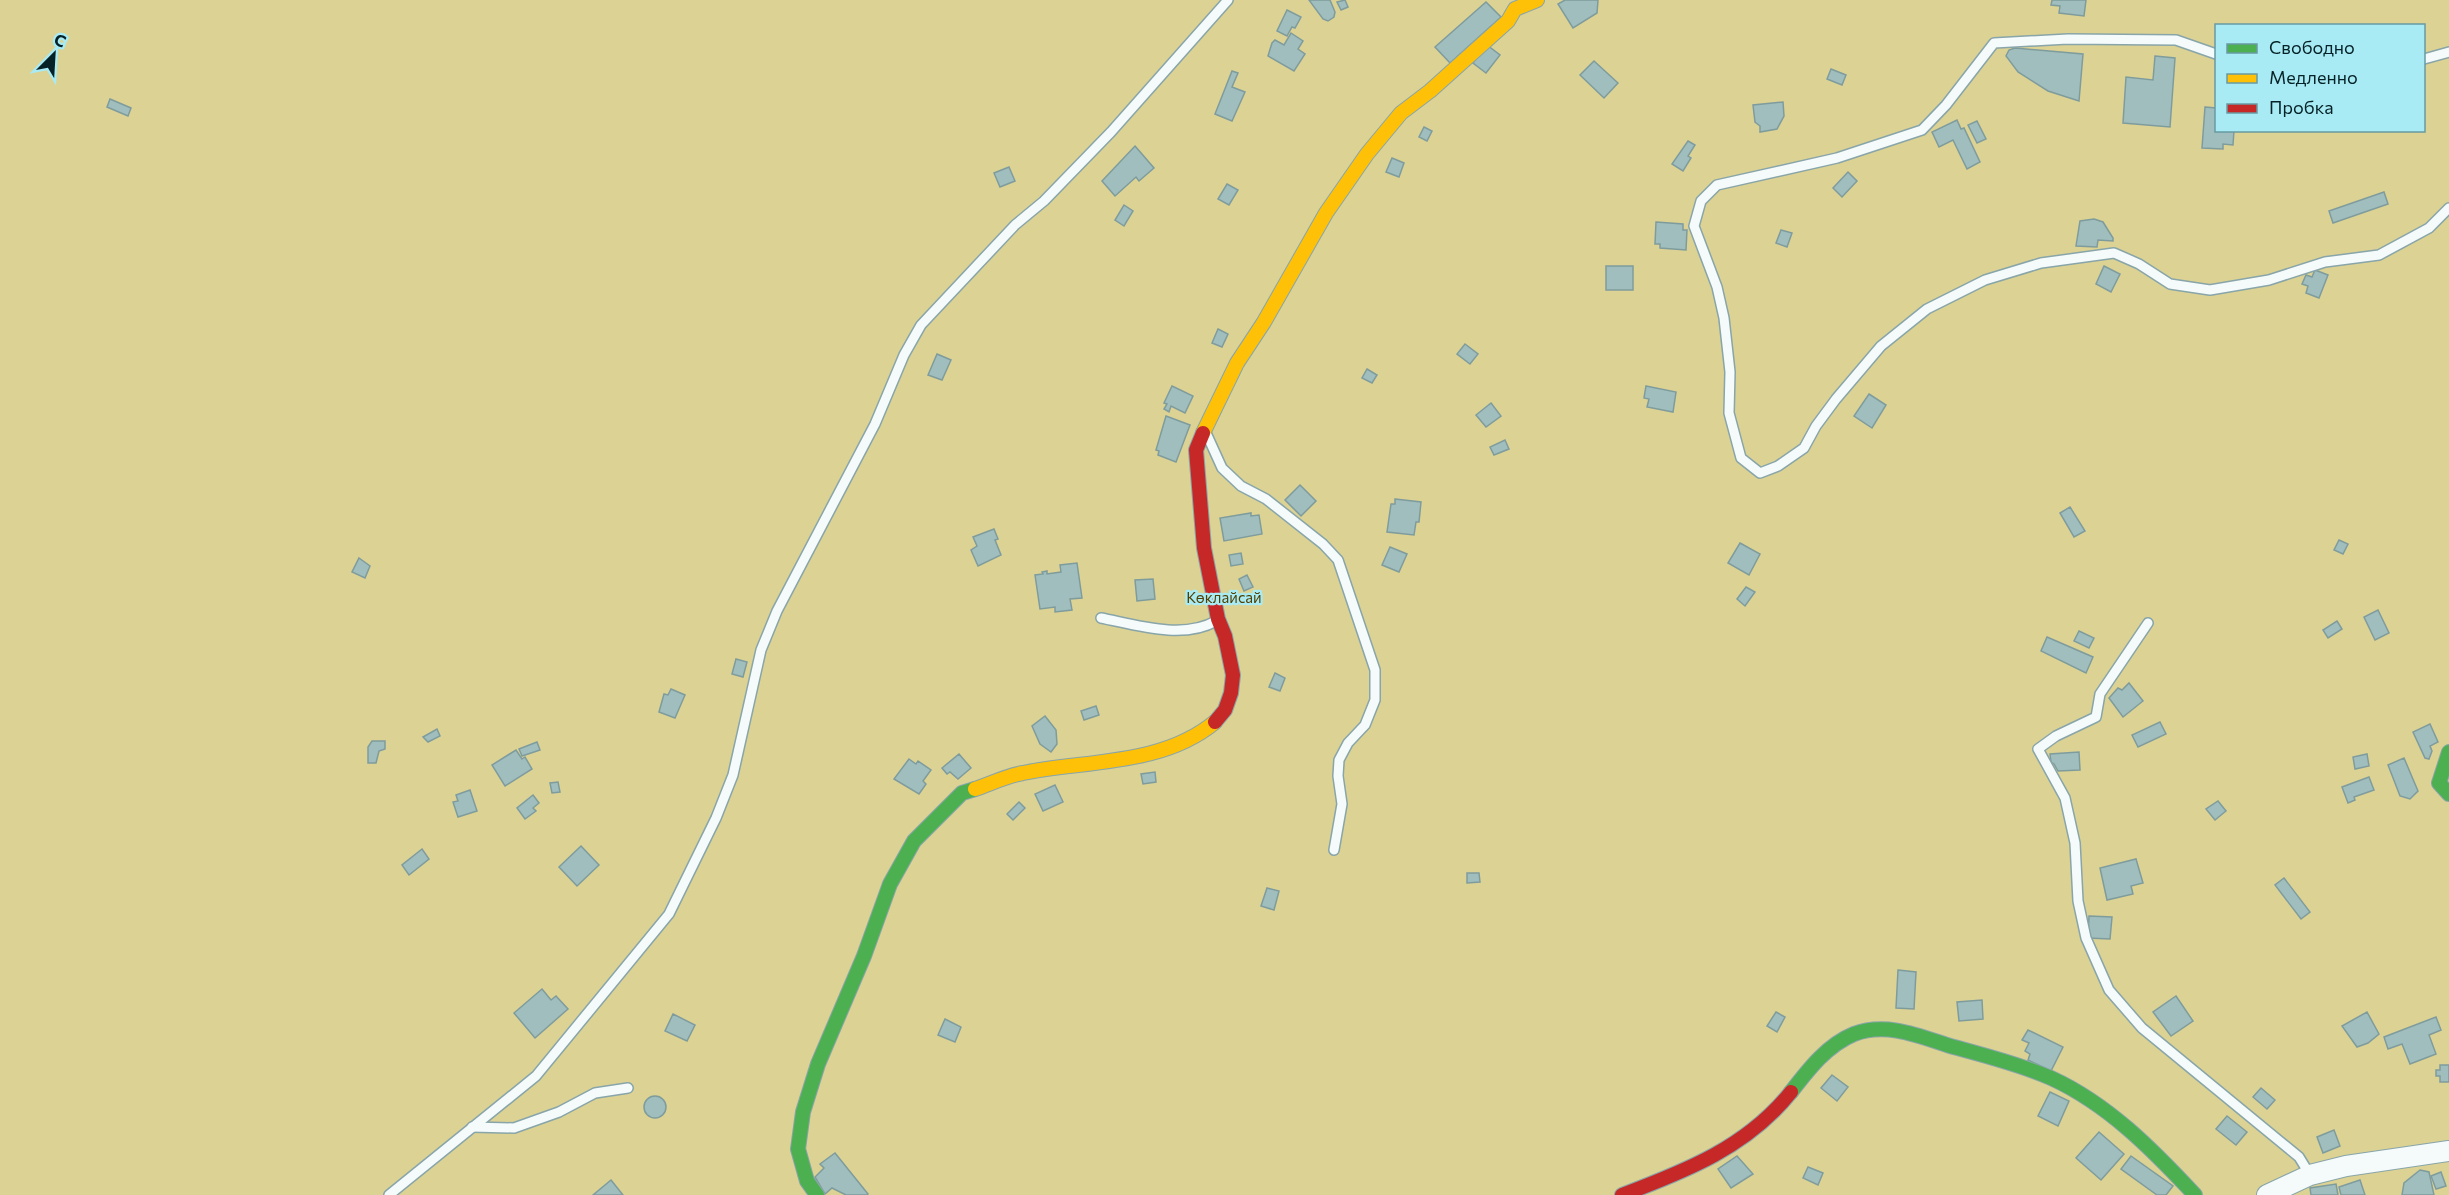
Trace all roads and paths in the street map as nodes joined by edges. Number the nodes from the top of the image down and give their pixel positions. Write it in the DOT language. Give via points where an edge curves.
graph roads {
  1 [pos="1228,0"];
  2 [pos="1537,0"];
  3 [pos="2449,52"];
  4 [pos="2215,53"];
  5 [pos="2425,59"];
  6 [pos="2449,208"];
  7 [pos="1204,430"];
  8 [pos="1101,618"];
  9 [pos="1218,619"];
  10 [pos="2148,623"];
  11 [pos="2449,752"];
  12 [pos="2449,794"];
  13 [pos="1334,850"];
  14 [pos="628,1088"];
  15 [pos="472,1127"];
  16 [pos="2449,1151"];
  17 [pos="2310,1175"];
  18 [pos="389,1195"];
  19 [pos="817,1195"];
  20 [pos="1622,1195"];
  21 [pos="2195,1195"];
  22 [pos="2267,1195"];
  1 -- 15 [label="lane" via="1111,132 1015,225 921,326 904,355 875,424 777,611 761,650 733,776 669,914 536,1076"];
  2 -- 7 [label="street" via="1515,9 1508,21 1401,113 1367,154 1326,213 1238,363"];
  3 -- 5 [label="lane"];
  4 -- 6 [label="lane" via="2176,40 1994,43 1922,130 1837,158 1717,186 1701,201 1694,226 1724,318 1730,372 1729,413 1741,459 1760,473 1804,448 1836,399 1881,346 1927,309 1985,280 2041,263 2114,252 2170,284 2210,290 2269,280 2325,262 2379,255 2429,228"];
  7 -- 9 [label="street" via="1196,450 1198,483 1204,548"];
  7 -- 13 [label="lane" via="1222,468 1323,544 1338,560 1375,670 1375,700 1365,725 1339,760 1342,804"];
  8 -- 9 [label="lane" via="1183,630 1204,627"];
  9 -- 19 [label="street" via="1233,675 1225,710 1213,724 1167,750 1022,773 962,793 914,841 890,884 818,1064 803,1112 798,1149 807,1181"];
  10 -- 17 [label="lane" via="2100,694 2096,717 2038,749 2065,798 2075,843 2078,901 2085,938 2109,990 2142,1028 2299,1157"];
  11 -- 12 [label="street" via="2439,783"];
  14 -- 15 [label="lane" via="595,1093 559,1112 514,1128"];
  15 -- 18 [label="lane"];
  16 -- 17 [label="street"];
  17 -- 22 [label="street"];
  20 -- 21 [label="street" via="1676,1175 1747,1135 1768,1119 1839,1042 1863,1030 1896,1029 2053,1079 2125,1127"];
}
